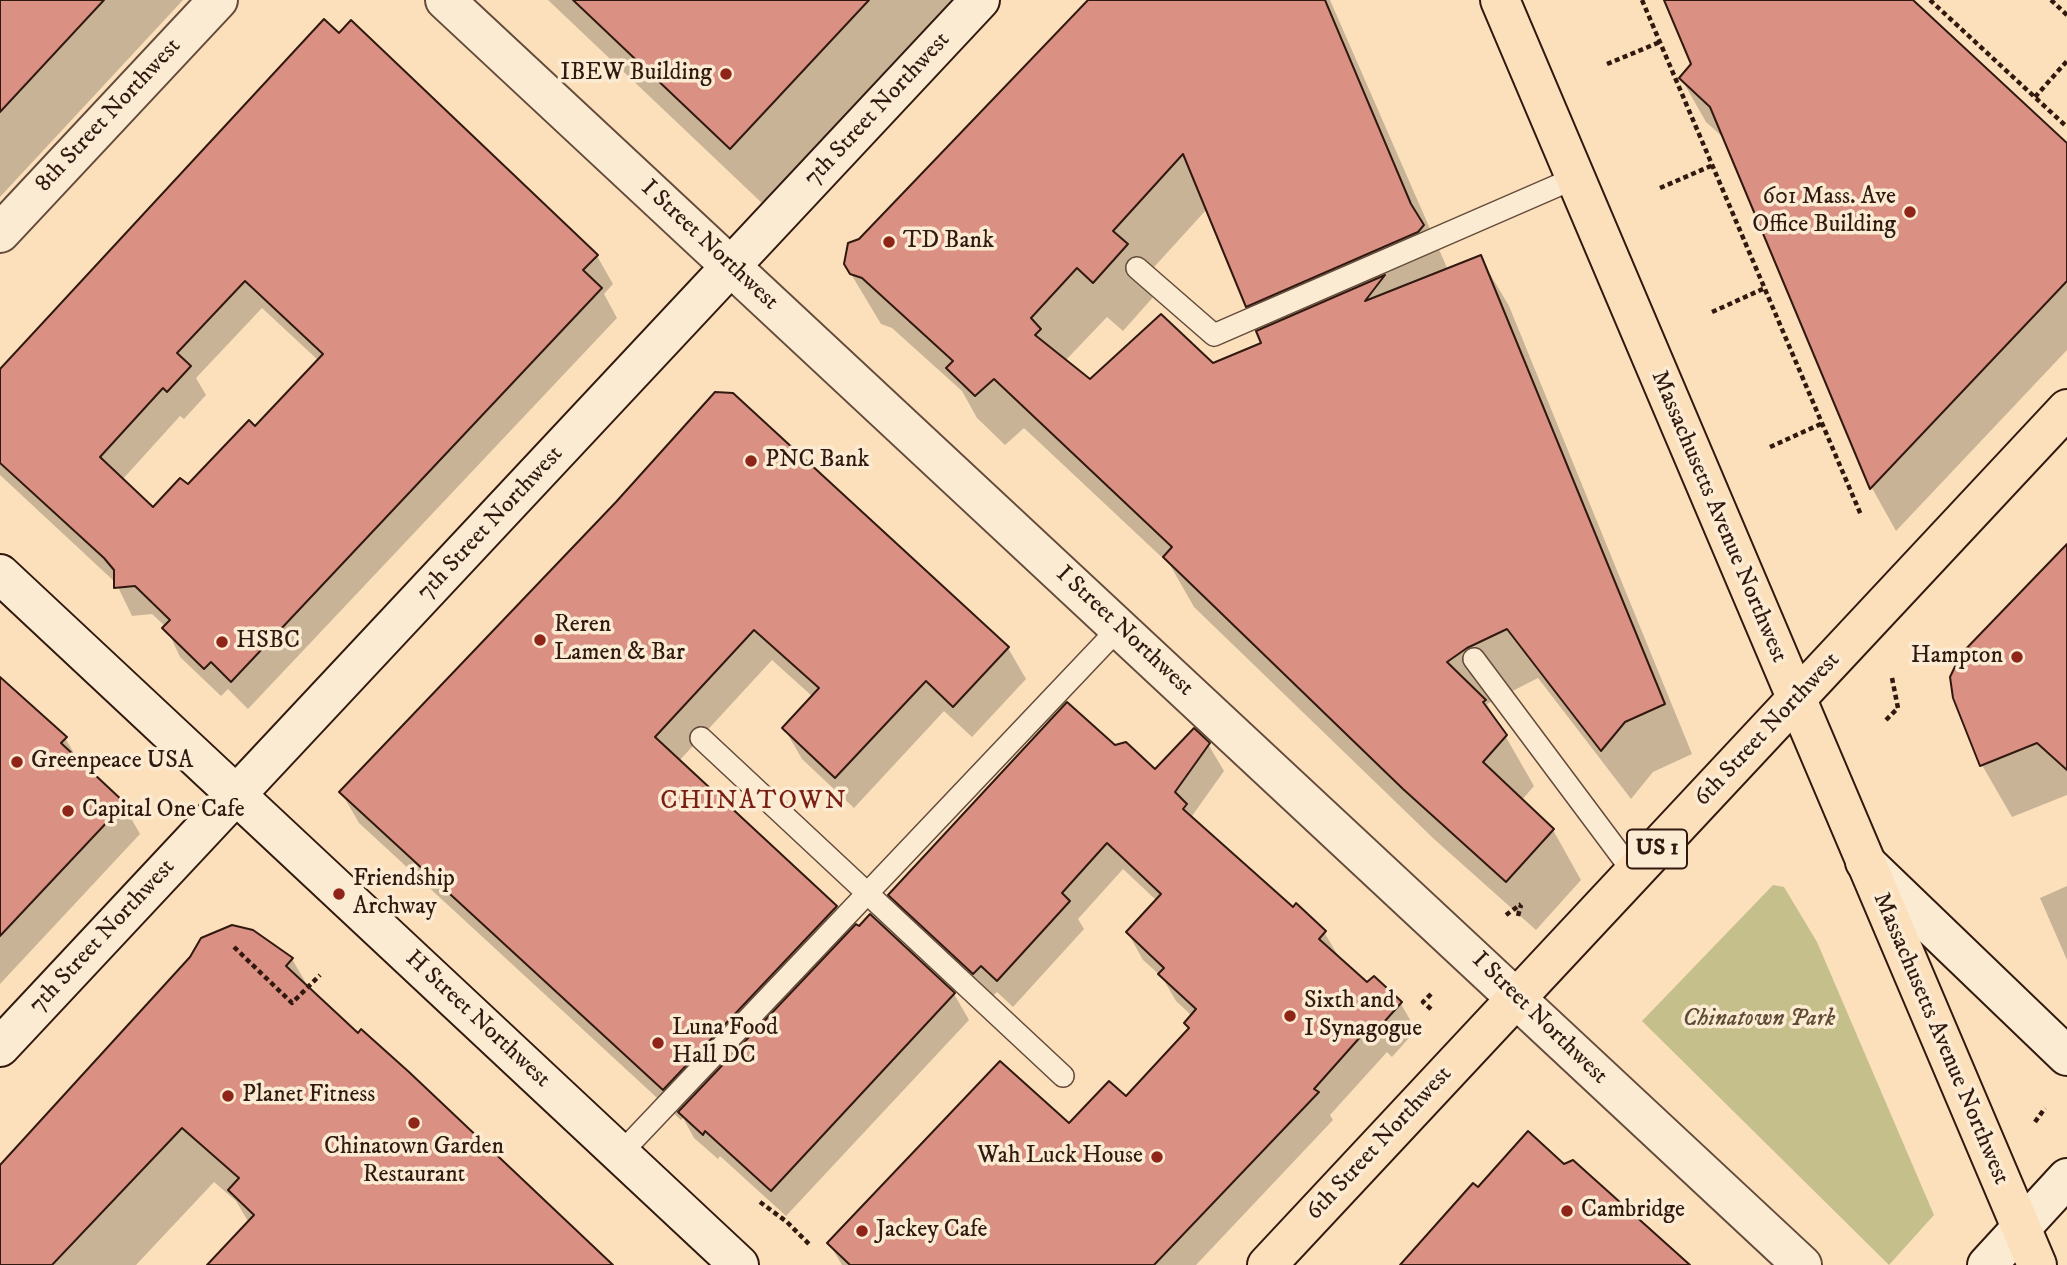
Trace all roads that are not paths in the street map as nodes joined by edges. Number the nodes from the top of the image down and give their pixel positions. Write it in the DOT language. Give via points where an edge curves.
graph roads {
  1 [pos="218,0"];
  2 [pos="445,0"];
  3 [pos="981,0"];
  4 [pos="1500,0"];
  5 [pos="1575,178"];
  6 [pos="0,233"];
  7 [pos="731,268"];
  8 [pos="1137,268"];
  9 [pos="2067,409"];
  10 [pos="0,574"];
  11 [pos="1119,628"];
  12 [pos="1474,659"];
  13 [pos="1796,700"];
  14 [pos="701,738"];
  15 [pos="236,796"];
  16 [pos="1865,862"];
  17 [pos="1634,873"];
  18 [pos="869,894"];
  19 [pos="1517,998"];
  20 [pos="0,1046"];
  21 [pos="2067,1056"];
  22 [pos="1063,1076"];
  23 [pos="620,1154"];
  24 [pos="2067,1178"];
  25 [pos="2021,1228"];
  26 [pos="739,1265"];
  27 [pos="1267,1265"];
  28 [pos="1802,1265"];
  29 [pos="1987,1265"];
  30 [pos="2037,1265"];
  1 -- 6 [label="street, 8th Street Northwest"];
  2 -- 7 [label="street, I Street Northwest"];
  3 -- 7 [label="street, 7th Street Northwest"];
  4 -- 5 [label="main road, Massachusetts Avenue Northwest"];
  5 -- 8 [label="lane" via="1214,335"];
  5 -- 13 [label="main road, Massachusetts Avenue Northwest"];
  7 -- 11 [label="street, I Street Northwest"];
  7 -- 15 [label="street, 7th Street Northwest"];
  9 -- 13 [label="main road, 6th Street Northwest / US 1"];
  10 -- 15 [label="street, H Street Northwest"];
  11 -- 18 [label="lane"];
  11 -- 19 [label="street, I Street Northwest"];
  12 -- 17 [label="lane"];
  13 -- 16 [label="main road, Massachusetts Avenue Northwest"];
  13 -- 17 [label="main road, 6th Street Northwest / US 1"];
  14 -- 18 [label="lane"];
  15 -- 20 [label="street, 7th Street Northwest"];
  15 -- 23 [label="street, H Street Northwest"];
  16 -- 21 [label="street"];
  16 -- 25 [label="main road, Massachusetts Avenue Northwest"];
  17 -- 19 [label="main road, 6th Street Northwest / US 1"];
  18 -- 22 [label="lane"];
  18 -- 23 [label="lane"];
  19 -- 27 [label="main road, 6th Street Northwest / US 1"];
  19 -- 28 [label="street, I Street Northwest"];
  23 -- 26 [label="street, H Street Northwest"];
  24 -- 25 [label="street"];
  25 -- 29 [label="street"];
  25 -- 30 [label="main road, Massachusetts Avenue Northwest"];
}
